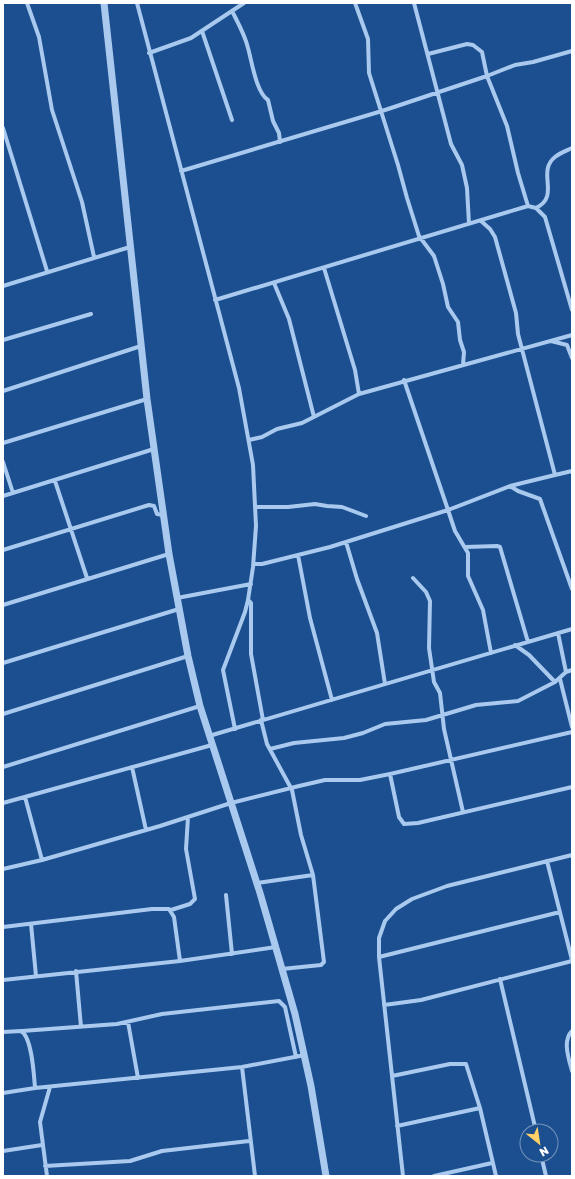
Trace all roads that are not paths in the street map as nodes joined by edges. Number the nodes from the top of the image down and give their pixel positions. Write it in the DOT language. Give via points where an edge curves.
graph roads {
  1 [pos="27,3"];
  2 [pos="104,3"];
  3 [pos="137,3"];
  4 [pos="244,3"];
  5 [pos="355,3"];
  6 [pos="414,3"];
  7 [pos="232,11"];
  8 [pos="202,31"];
  9 [pos="572,51"];
  10 [pos="149,53"];
  11 [pos="428,54"];
  12 [pos="487,76"];
  13 [pos="437,93"];
  14 [pos="382,111"];
  15 [pos="232,120"];
  16 [pos="3,128"];
  17 [pos="280,142"];
  18 [pos="572,148"];
  19 [pos="181,171"];
  20 [pos="528,206"];
  21 [pos="536,208"];
  22 [pos="481,221"];
  23 [pos="469,224"];
  24 [pos="421,239"];
  25 [pos="130,247"];
  26 [pos="94,257"];
  27 [pos="324,268"];
  28 [pos="47,271"];
  29 [pos="274,283"];
  30 [pos="3,286"];
  31 [pos="215,300"];
  32 [pos="572,310"];
  33 [pos="91,314"];
  34 [pos="572,335"];
  35 [pos="3,340"];
  36 [pos="551,341"];
  37 [pos="141,346"];
  38 [pos="522,349"];
  39 [pos="572,358"];
  40 [pos="463,365"];
  41 [pos="404,380"];
  42 [pos="3,391"];
  43 [pos="359,394"];
  44 [pos="147,399"];
  45 [pos="314,417"];
  46 [pos="249,440"];
  47 [pos="3,443"];
  48 [pos="154,450"];
  49 [pos="3,462"];
  50 [pos="572,471"];
  51 [pos="555,475"];
  52 [pos="55,481"];
  53 [pos="510,486"];
  54 [pos="13,493"];
  55 [pos="3,496"];
  56 [pos="255,507"];
  57 [pos="448,510"];
  58 [pos="163,515"];
  59 [pos="366,516"];
  60 [pos="69,528"];
  61 [pos="346,542"];
  62 [pos="465,547"];
  63 [pos="3,550"];
  64 [pos="169,554"];
  65 [pos="298,555"];
  66 [pos="254,564"];
  67 [pos="88,578"];
  68 [pos="413,578"];
  69 [pos="251,584"];
  70 [pos="572,589"];
  71 [pos="177,598"];
  72 [pos="248,600"];
  73 [pos="3,605"];
  74 [pos="179,609"];
  75 [pos="572,629"];
  76 [pos="558,633"];
  77 [pos="528,642"];
  78 [pos="515,645"];
  79 [pos="490,653"];
  80 [pos="188,656"];
  81 [pos="3,663"];
  82 [pos="433,670"];
  83 [pos="572,670"];
  84 [pos="566,672"];
  85 [pos="560,678"];
  86 [pos="555,682"];
  87 [pos="385,684"];
  88 [pos="332,700"];
  89 [pos="200,706"];
  90 [pos="3,714"];
  91 [pos="442,716"];
  92 [pos="262,720"];
  93 [pos="572,727"];
  94 [pos="235,729"];
  95 [pos="572,732"];
  96 [pos="209,736"];
  97 [pos="212,745"];
  98 [pos="270,749"];
  99 [pos="452,760"];
  100 [pos="132,767"];
  101 [pos="3,768"];
  102 [pos="390,774"];
  103 [pos="291,788"];
  104 [pos="572,788"];
  105 [pos="25,797"];
  106 [pos="3,803"];
  107 [pos="231,803"];
  108 [pos="463,812"];
  109 [pos="188,817"];
  110 [pos="146,830"];
  111 [pos="572,855"];
  112 [pos="42,860"];
  113 [pos="547,861"];
  114 [pos="3,869"];
  115 [pos="313,875"];
  116 [pos="257,883"];
  117 [pos="226,895"];
  118 [pos="171,910"];
  119 [pos="560,912"];
  120 [pos="31,924"];
  121 [pos="3,927"];
  122 [pos="276,947"];
  123 [pos="232,954"];
  124 [pos="379,957"];
  125 [pos="180,960"];
  126 [pos="572,961"];
  127 [pos="282,969"];
  128 [pos="76,971"];
  129 [pos="36,976"];
  130 [pos="500,979"];
  131 [pos="3,980"];
  132 [pos="384,1005"];
  133 [pos="128,1022"];
  134 [pos="81,1027"];
  135 [pos="22,1031"];
  136 [pos="572,1031"];
  137 [pos="3,1032"];
  138 [pos="305,1055"];
  139 [pos="296,1057"];
  140 [pos="242,1067"];
  141 [pos="572,1071"];
  142 [pos="392,1076"];
  143 [pos="138,1078"];
  144 [pos="50,1087"];
  145 [pos="35,1088"];
  146 [pos="3,1094"];
  147 [pos="480,1108"];
  148 [pos="534,1123"];
  149 [pos="397,1126"];
  150 [pos="249,1141"];
  151 [pos="42,1145"];
  152 [pos="3,1151"];
  153 [pos="492,1163"];
  154 [pos="543,1163"];
  155 [pos="45,1166"];
  156 [pos="47,1176"];
  157 [pos="255,1176"];
  158 [pos="326,1176"];
  159 [pos="403,1176"];
  160 [pos="434,1176"];
  161 [pos="496,1176"];
  162 [pos="546,1176"];
  1 -- 26 [label="street" via="39,37 52,110 82,202"];
  2 -- 25 [label="street"];
  3 -- 10 [label="street"];
  4 -- 7 [label="street"];
  5 -- 14 [label="street" via="368,39 370,73"];
  6 -- 11 [label="street"];
  7 -- 8 [label="street"];
  7 -- 17 [label="street" via="249,49 262,96 268,100"];
  8 -- 10 [label="street" via="181,43"];
  8 -- 15 [label="street"];
  9 -- 12 [label="street" via="515,65"];
  10 -- 19 [label="street"];
  11 -- 12 [label="street" via="460,45 473,45 482,52"];
  11 -- 13 [label="street"];
  12 -- 13 [label="street"];
  12 -- 20 [label="street" via="507,126"];
  13 -- 14 [label="street"];
  13 -- 23 [label="street" via="441,100 451,144 462,165 467,188"];
  14 -- 17 [label="street"];
  14 -- 24 [label="street"];
  16 -- 28 [label="street"];
  17 -- 19 [label="street"];
  18 -- 21 [label="street" via="558,154 551,162 547,172 548,198 544,204"];
  19 -- 31 [label="street"];
  20 -- 21 [label="street"];
  20 -- 22 [label="street"];
  21 -- 32 [label="street" via="545,217"];
  22 -- 23 [label="street"];
  22 -- 38 [label="street" via="494,237 516,313"];
  23 -- 24 [label="street"];
  24 -- 27 [label="street"];
  24 -- 40 [label="street" via="434,256 448,307 458,322 464,352"];
  25 -- 26 [label="street"];
  25 -- 37 [label="street"];
  26 -- 28 [label="street"];
  27 -- 29 [label="street"];
  27 -- 43 [label="street" via="355,370"];
  28 -- 30 [label="street"];
  29 -- 31 [label="street"];
  29 -- 45 [label="street" via="289,319"];
  31 -- 46 [label="street" via="239,388"];
  33 -- 35 [label="street"];
  34 -- 36 [label="street"];
  36 -- 38 [label="street"];
  36 -- 39 [label="street" via="567,346"];
  37 -- 42 [label="street"];
  37 -- 44 [label="street"];
  38 -- 40 [label="street"];
  38 -- 51 [label="street"];
  40 -- 41 [label="street"];
  41 -- 43 [label="street"];
  41 -- 57 [label="street"];
  43 -- 45 [label="street"];
  44 -- 47 [label="street"];
  44 -- 48 [label="street"];
  45 -- 46 [label="street"];
  46 -- 56 [label="street"];
  48 -- 52 [label="street"];
  48 -- 58 [label="street"];
  49 -- 54 [label="street"];
  50 -- 51 [label="street"];
  51 -- 53 [label="street"];
  52 -- 54 [label="street"];
  52 -- 60 [label="street"];
  53 -- 57 [label="street"];
  53 -- 70 [label="street" via="540,499"];
  54 -- 55 [label="street"];
  56 -- 59 [label="street" via="315,504 342,507"];
  56 -- 66 [label="street"];
  57 -- 61 [label="street"];
  57 -- 62 [label="street" via="455,531"];
  58 -- 60 [label="street" via="157,514 151,505"];
  58 -- 64 [label="street"];
  60 -- 63 [label="street"];
  60 -- 67 [label="street"];
  61 -- 65 [label="street"];
  61 -- 87 [label="street" via="377,633"];
  62 -- 77 [label="street" via="500,547"];
  62 -- 79 [label="street" via="469,557 469,581 483,610"];
  64 -- 67 [label="street"];
  64 -- 71 [label="street"];
  65 -- 66 [label="street"];
  65 -- 88 [label="street" via="310,618"];
  66 -- 69 [label="street"];
  67 -- 73 [label="street"];
  68 -- 82 [label="street" via="426,592 430,601 429,644"];
  69 -- 71 [label="street"];
  69 -- 72 [label="street"];
  71 -- 74 [label="street"];
  72 -- 92 [label="street" via="252,609 251,654"];
  72 -- 94 [label="street" via="223,670"];
  74 -- 80 [label="street"];
  74 -- 81 [label="street"];
  75 -- 76 [label="street"];
  76 -- 77 [label="street"];
  76 -- 84 [label="street"];
  77 -- 78 [label="street"];
  78 -- 79 [label="street"];
  78 -- 86 [label="street"];
  79 -- 82 [label="street"];
  80 -- 89 [label="street"];
  80 -- 90 [label="street"];
  82 -- 87 [label="street"];
  82 -- 91 [label="street" via="435,684 440,693"];
  83 -- 84 [label="street"];
  84 -- 85 [label="street"];
  85 -- 86 [label="street"];
  85 -- 93 [label="street"];
  86 -- 91 [label="street" via="518,701 476,705"];
  87 -- 88 [label="street"];
  88 -- 92 [label="street"];
  89 -- 96 [label="street"];
  89 -- 101 [label="street"];
  91 -- 98 [label="street" via="384,724 344,738 294,743"];
  91 -- 99 [label="street"];
  92 -- 94 [label="street"];
  92 -- 98 [label="street" via="265,740"];
  94 -- 96 [label="street"];
  95 -- 99 [label="street"];
  96 -- 97 [label="street"];
  97 -- 100 [label="street"];
  97 -- 107 [label="street"];
  98 -- 103 [label="street"];
  99 -- 102 [label="street"];
  99 -- 108 [label="street"];
  100 -- 105 [label="street"];
  100 -- 110 [label="street"];
  102 -- 103 [label="street" via="360,780 325,780"];
  102 -- 108 [label="street" via="399,817 404,824"];
  103 -- 107 [label="street"];
  103 -- 115 [label="street"];
  104 -- 108 [label="street"];
  105 -- 106 [label="street"];
  105 -- 112 [label="street"];
  107 -- 109 [label="street"];
  107 -- 116 [label="street"];
  109 -- 110 [label="street"];
  109 -- 118 [label="street" via="186,849 195,899 190,904"];
  110 -- 112 [label="street"];
  111 -- 113 [label="street"];
  112 -- 114 [label="street"];
  113 -- 119 [label="street"];
  113 -- 124 [label="street" via="447,886 396,909 385,921 380,938"];
  115 -- 116 [label="street"];
  115 -- 127 [label="street" via="324,963"];
  116 -- 122 [label="street"];
  117 -- 123 [label="street"];
  118 -- 120 [label="street" via="157,908"];
  118 -- 125 [label="street"];
  119 -- 124 [label="street"];
  119 -- 126 [label="street"];
  120 -- 121 [label="street"];
  120 -- 129 [label="street"];
  122 -- 123 [label="street"];
  122 -- 127 [label="street"];
  123 -- 125 [label="street"];
  124 -- 132 [label="street"];
  125 -- 128 [label="street"];
  126 -- 130 [label="street"];
  127 -- 138 [label="street"];
  128 -- 129 [label="street"];
  128 -- 134 [label="street"];
  129 -- 131 [label="street"];
  130 -- 132 [label="street" via="412,1002"];
  130 -- 148 [label="street"];
  132 -- 142 [label="street"];
  133 -- 134 [label="street"];
  133 -- 139 [label="street" via="162,1014 279,1001 284,1007"];
  133 -- 143 [label="street"];
  134 -- 135 [label="street"];
  135 -- 137 [label="street"];
  135 -- 145 [label="street" via="30,1049"];
  136 -- 141 [label="street" via="567,1045"];
  138 -- 139 [label="street"];
  138 -- 158 [label="street"];
  139 -- 140 [label="street"];
  140 -- 143 [label="street"];
  140 -- 150 [label="street"];
  142 -- 147 [label="street" via="464,1063 468,1067"];
  142 -- 149 [label="street"];
  143 -- 144 [label="street"];
  144 -- 145 [label="street"];
  144 -- 151 [label="street" via="40,1122"];
  145 -- 146 [label="street"];
  147 -- 149 [label="street"];
  147 -- 153 [label="street"];
  149 -- 159 [label="street"];
  150 -- 155 [label="street" via="162,1152 130,1161"];
  150 -- 157 [label="street"];
  151 -- 152 [label="street"];
  151 -- 155 [label="street"];
  153 -- 160 [label="street"];
  153 -- 161 [label="street"];
  154 -- 162 [label="street"];
  155 -- 156 [label="street"];
}
